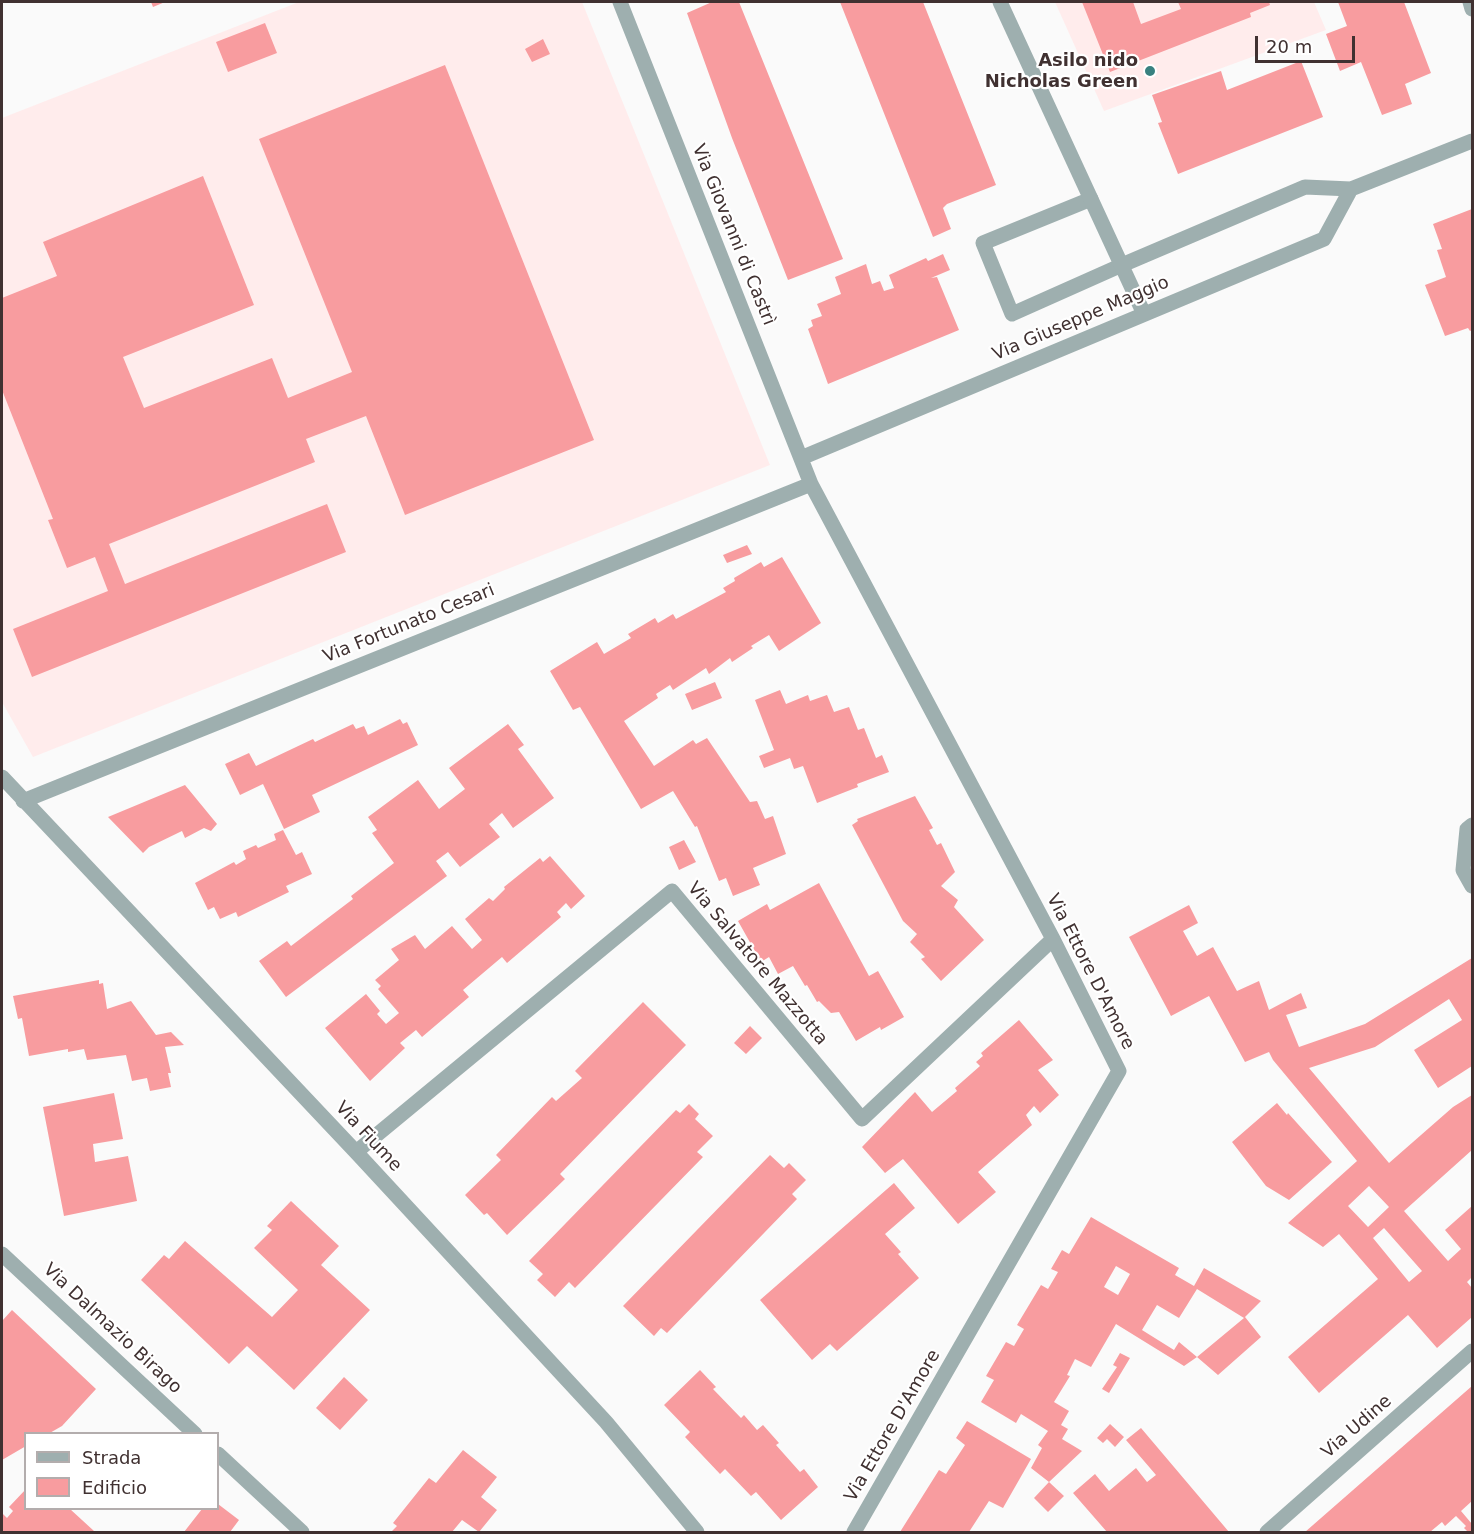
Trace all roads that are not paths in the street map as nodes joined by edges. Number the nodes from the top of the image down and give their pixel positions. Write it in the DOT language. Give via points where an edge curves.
graph roads {
  1 [pos="620,2"];
  2 [pos="1000,2"];
  3 [pos="1470,2"];
  4 [pos="1473,9"];
  5 [pos="1473,141"];
  6 [pos="1352,189"];
  7 [pos="1092,200"];
  8 [pos="1122,265"];
  9 [pos="1144,314"];
  10 [pos="801,458"];
  11 [pos="811,484"];
  12 [pos="2,777"];
  13 [pos="22,801"];
  14 [pos="1470,827"];
  15 [pos="1473,886"];
  16 [pos="1053,939"];
  17 [pos="356,1152"];
  18 [pos="2,1254"];
  19 [pos="1473,1352"];
  20 [pos="193,1432"];
  21 [pos="219,1455"];
  22 [pos="302,1533"];
  23 [pos="697,1533"];
  24 [pos="854,1533"];
  25 [pos="1268,1533"];
  1 -- 10 [label="street, Via Giovanni di Castrì"];
  2 -- 7 [label="street"];
  3 -- 4 [label="street"];
  5 -- 6 [label="street, Via Giuseppe Maggio"];
  6 -- 8 [label="street, Via Giuseppe Maggio" via="1305,187"];
  6 -- 9 [label="street, Via Giuseppe Maggio" via="1324,239"];
  7 -- 8 [label="street"];
  7 -- 8 [label="street, Via Giuseppe Maggio" via="983,243 1012,314"];
  8 -- 9 [label="street"];
  9 -- 10 [label="street, Via Giuseppe Maggio"];
  10 -- 11 [label="street, Via Giovanni di Castrì"];
  11 -- 13 [label="street, Via Fortunato Cesari"];
  11 -- 16 [label="street, Via Ettore D'Amore"];
  12 -- 13 [label="street, Via Fiume"];
  13 -- 17 [label="street, Via Fiume"];
  14 -- 15 [label="street" via="1462,870"];
  16 -- 17 [label="street, Via Salvatore Mazzotta" via="862,1119 672,891"];
  16 -- 24 [label="street, Via Ettore D'Amore" via="1119,1071"];
  17 -- 23 [label="street, Via Fiume" via="606,1422"];
  18 -- 20 [label="street, Via Dalmazio Birago"];
  19 -- 25 [label="street, Via Udine"];
  21 -- 22 [label="street"];
}
